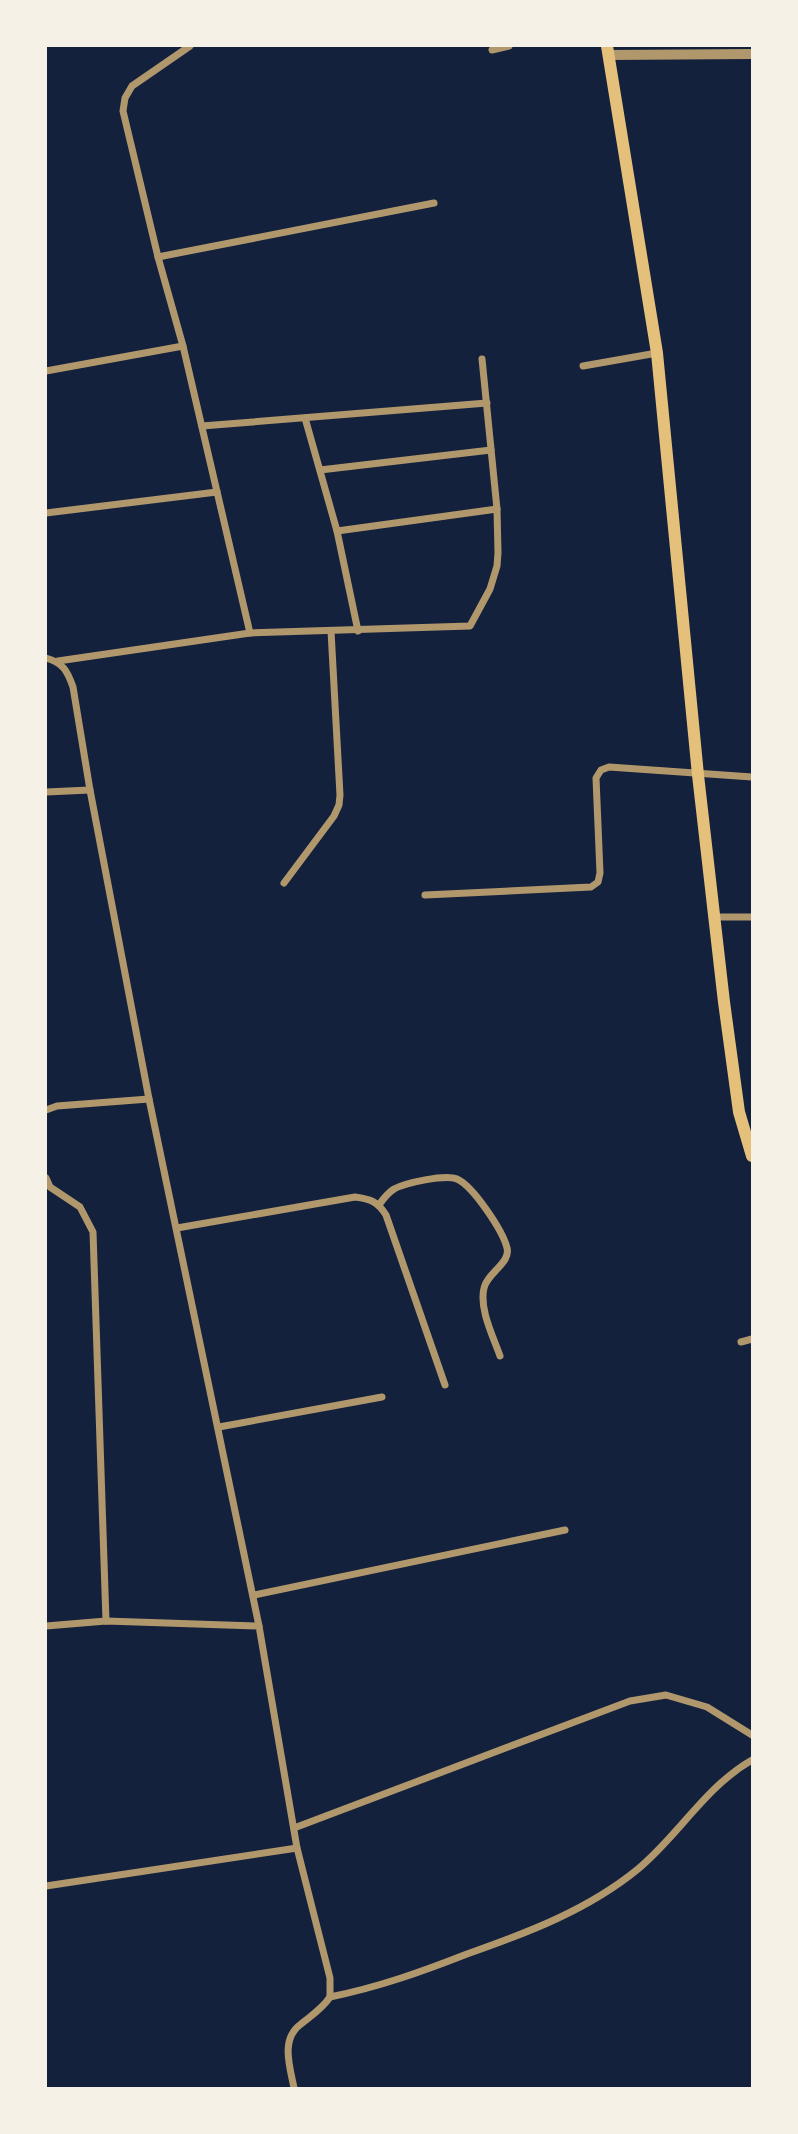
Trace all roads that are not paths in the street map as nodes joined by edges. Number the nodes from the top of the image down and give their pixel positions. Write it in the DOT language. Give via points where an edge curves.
graph roads {
  1 [pos="190,46"];
  2 [pos="509,46"];
  3 [pos="492,50"];
  4 [pos="608,50"];
  5 [pos="752,54"];
  6 [pos="434,203"];
  7 [pos="158,257"];
  8 [pos="183,346"];
  9 [pos="657,353"];
  10 [pos="482,359"];
  11 [pos="583,366"];
  12 [pos="46,371"];
  13 [pos="486,403"];
  14 [pos="306,418"];
  15 [pos="202,426"];
  16 [pos="491,450"];
  17 [pos="320,470"];
  18 [pos="217,492"];
  19 [pos="497,509"];
  20 [pos="46,513"];
  21 [pos="337,531"];
  22 [pos="331,631"];
  23 [pos="358,631"];
  24 [pos="250,634"];
  25 [pos="46,658"];
  26 [pos="58,661"];
  27 [pos="698,775"];
  28 [pos="752,777"];
  29 [pos="90,790"];
  30 [pos="46,792"];
  31 [pos="285,883"];
  32 [pos="425,895"];
  33 [pos="715,917"];
  34 [pos="752,917"];
  35 [pos="149,1099"];
  36 [pos="46,1110"];
  37 [pos="752,1156"];
  38 [pos="46,1178"];
  39 [pos="379,1205"];
  40 [pos="177,1228"];
  41 [pos="752,1339"];
  42 [pos="741,1342"];
  43 [pos="500,1356"];
  44 [pos="445,1385"];
  45 [pos="382,1397"];
  46 [pos="219,1427"];
  47 [pos="565,1530"];
  48 [pos="254,1595"];
  49 [pos="106,1621"];
  50 [pos="46,1626"];
  51 [pos="259,1626"];
  52 [pos="752,1735"];
  53 [pos="752,1759"];
  54 [pos="294,1828"];
  55 [pos="297,1848"];
  56 [pos="46,1886"];
  57 [pos="330,1997"];
  58 [pos="294,2088"];
  1 -- 7 [label="street" via="132,86 123,111"];
  2 -- 3 [label="street"];
  4 -- 5 [label="street"];
  4 -- 9 [label="main road"];
  6 -- 7 [label="street"];
  7 -- 8 [label="street"];
  8 -- 12 [label="street"];
  8 -- 15 [label="street"];
  9 -- 11 [label="street"];
  9 -- 27 [label="main road"];
  10 -- 13 [label="street"];
  13 -- 14 [label="street"];
  13 -- 16 [label="street"];
  14 -- 15 [label="street"];
  14 -- 17 [label="street"];
  15 -- 18 [label="street"];
  16 -- 17 [label="street"];
  16 -- 19 [label="street"];
  17 -- 21 [label="street"];
  18 -- 20 [label="street"];
  18 -- 24 [label="street"];
  19 -- 21 [label="street"];
  19 -- 23 [label="street" via="496,566 490,589 470,626"];
  21 -- 23 [label="street"];
  22 -- 23 [label="street"];
  22 -- 24 [label="street"];
  22 -- 31 [label="street" via="339,805"];
  24 -- 26 [label="street"];
  25 -- 26 [label="street"];
  26 -- 29 [label="street" via="73,687"];
  27 -- 28 [label="street"];
  27 -- 32 [label="street" via="601,770 597,778 600,873 591,887"];
  27 -- 33 [label="main road"];
  29 -- 30 [label="street"];
  29 -- 35 [label="street"];
  33 -- 34 [label="street"];
  33 -- 37 [label="main road" via="739,1112"];
  35 -- 36 [label="street"];
  35 -- 40 [label="street"];
  38 -- 49 [label="street" via="50,1187 80,1207 93,1232"];
  39 -- 40 [label="street" via="355,1197"];
  39 -- 43 [label="street" via="399,1187 447,1177 471,1189 508,1252 483,1289"];
  39 -- 44 [label="street"];
  40 -- 46 [label="street"];
  41 -- 42 [label="street"];
  45 -- 46 [label="street"];
  46 -- 48 [label="street"];
  47 -- 48 [label="street"];
  48 -- 51 [label="street"];
  49 -- 50 [label="street"];
  49 -- 51 [label="street"];
  51 -- 54 [label="street"];
  52 -- 54 [label="street" via="707,1707 666,1695 648,1696"];
  53 -- 57 [label="street" via="724,1778 642,1866 598,1897 530,1931 384,1985"];
  54 -- 55 [label="street"];
  55 -- 56 [label="street"];
  55 -- 57 [label="street" via="330,1978"];
  57 -- 58 [label="street" via="289,2039"];
}
